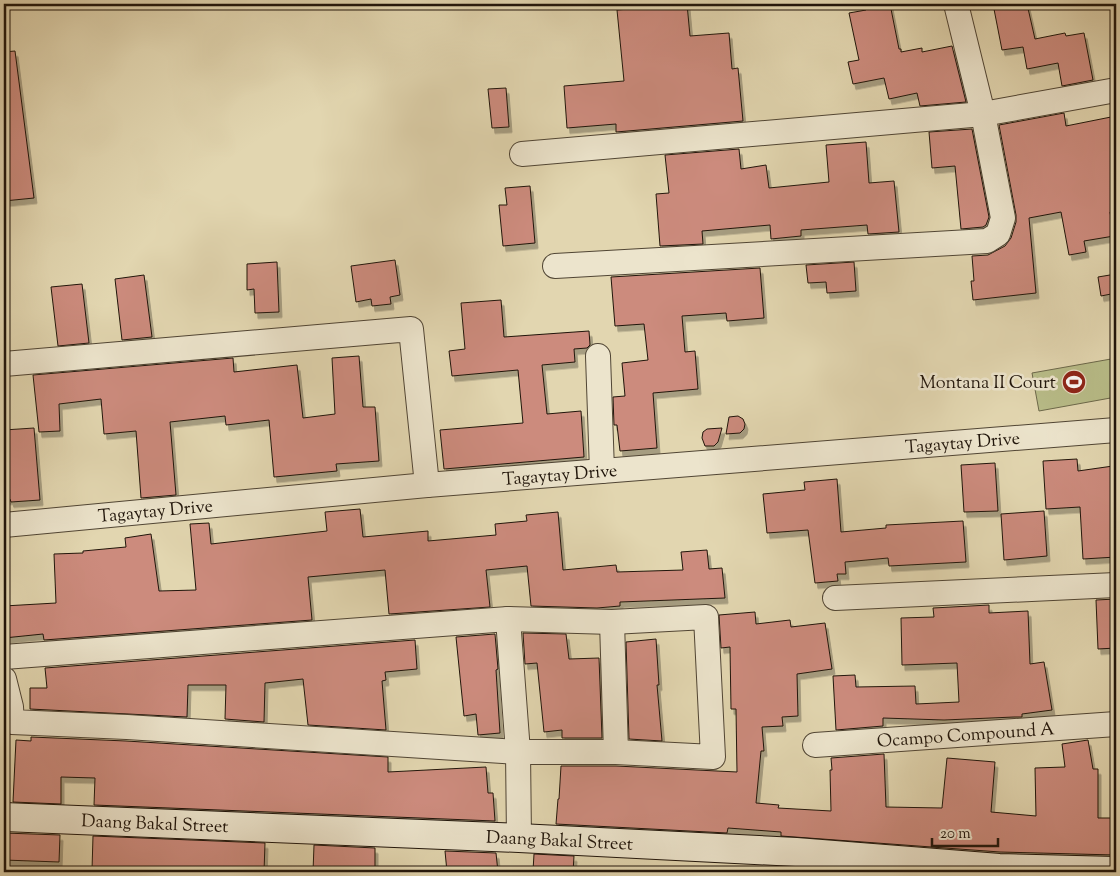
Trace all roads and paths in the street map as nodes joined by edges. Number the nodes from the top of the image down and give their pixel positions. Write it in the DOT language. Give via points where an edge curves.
graph roads {
  1 [pos="956,4"];
  2 [pos="1116,90"];
  3 [pos="983,114"];
  4 [pos="522,154"];
  5 [pos="554,266"];
  6 [pos="598,356"];
  7 [pos="4,364"];
  8 [pos="1116,430"];
  9 [pos="602,471"];
  10 [pos="427,485"];
  11 [pos="4,525"];
  12 [pos="1116,585"];
  13 [pos="835,598"];
  14 [pos="508,619"];
  15 [pos="612,622"];
  16 [pos="4,657"];
  17 [pos="4,679"];
  18 [pos="1116,724"];
  19 [pos="815,745"];
  20 [pos="518,752"];
  21 [pos="616,752"];
  22 [pos="4,818"];
  23 [pos="519,838"];
  24 [pos="999,870"];
  25 [pos="1116,871"];
  1 -- 3 [label="street"];
  2 -- 3 [label="street"];
  3 -- 4 [label="street"];
  3 -- 5 [label="street" via="1003,218 998,234 986,241"];
  6 -- 9 [label="street"];
  7 -- 10 [label="street" via="411,328"];
  8 -- 9 [label="street, Tagaytay Drive"];
  9 -- 10 [label="street, Tagaytay Drive"];
  10 -- 11 [label="street, Tagaytay Drive"];
  12 -- 13 [label="street"];
  14 -- 15 [label="street"];
  14 -- 16 [label="street"];
  14 -- 20 [label="street"];
  15 -- 21 [label="street"];
  15 -- 21 [label="street" via="706,618 713,757"];
  17 -- 20 [label="street" via="12,722"];
  18 -- 19 [label="street, Ocampo Compound A"];
  20 -- 21 [label="street"];
  20 -- 23 [label="street"];
  22 -- 23 [label="street, Daang Bakal Street"];
  23 -- 24 [label="street, Daang Bakal Street" via="796,852"];
  24 -- 25 [label="street, Daang Bakal Street"];
}
